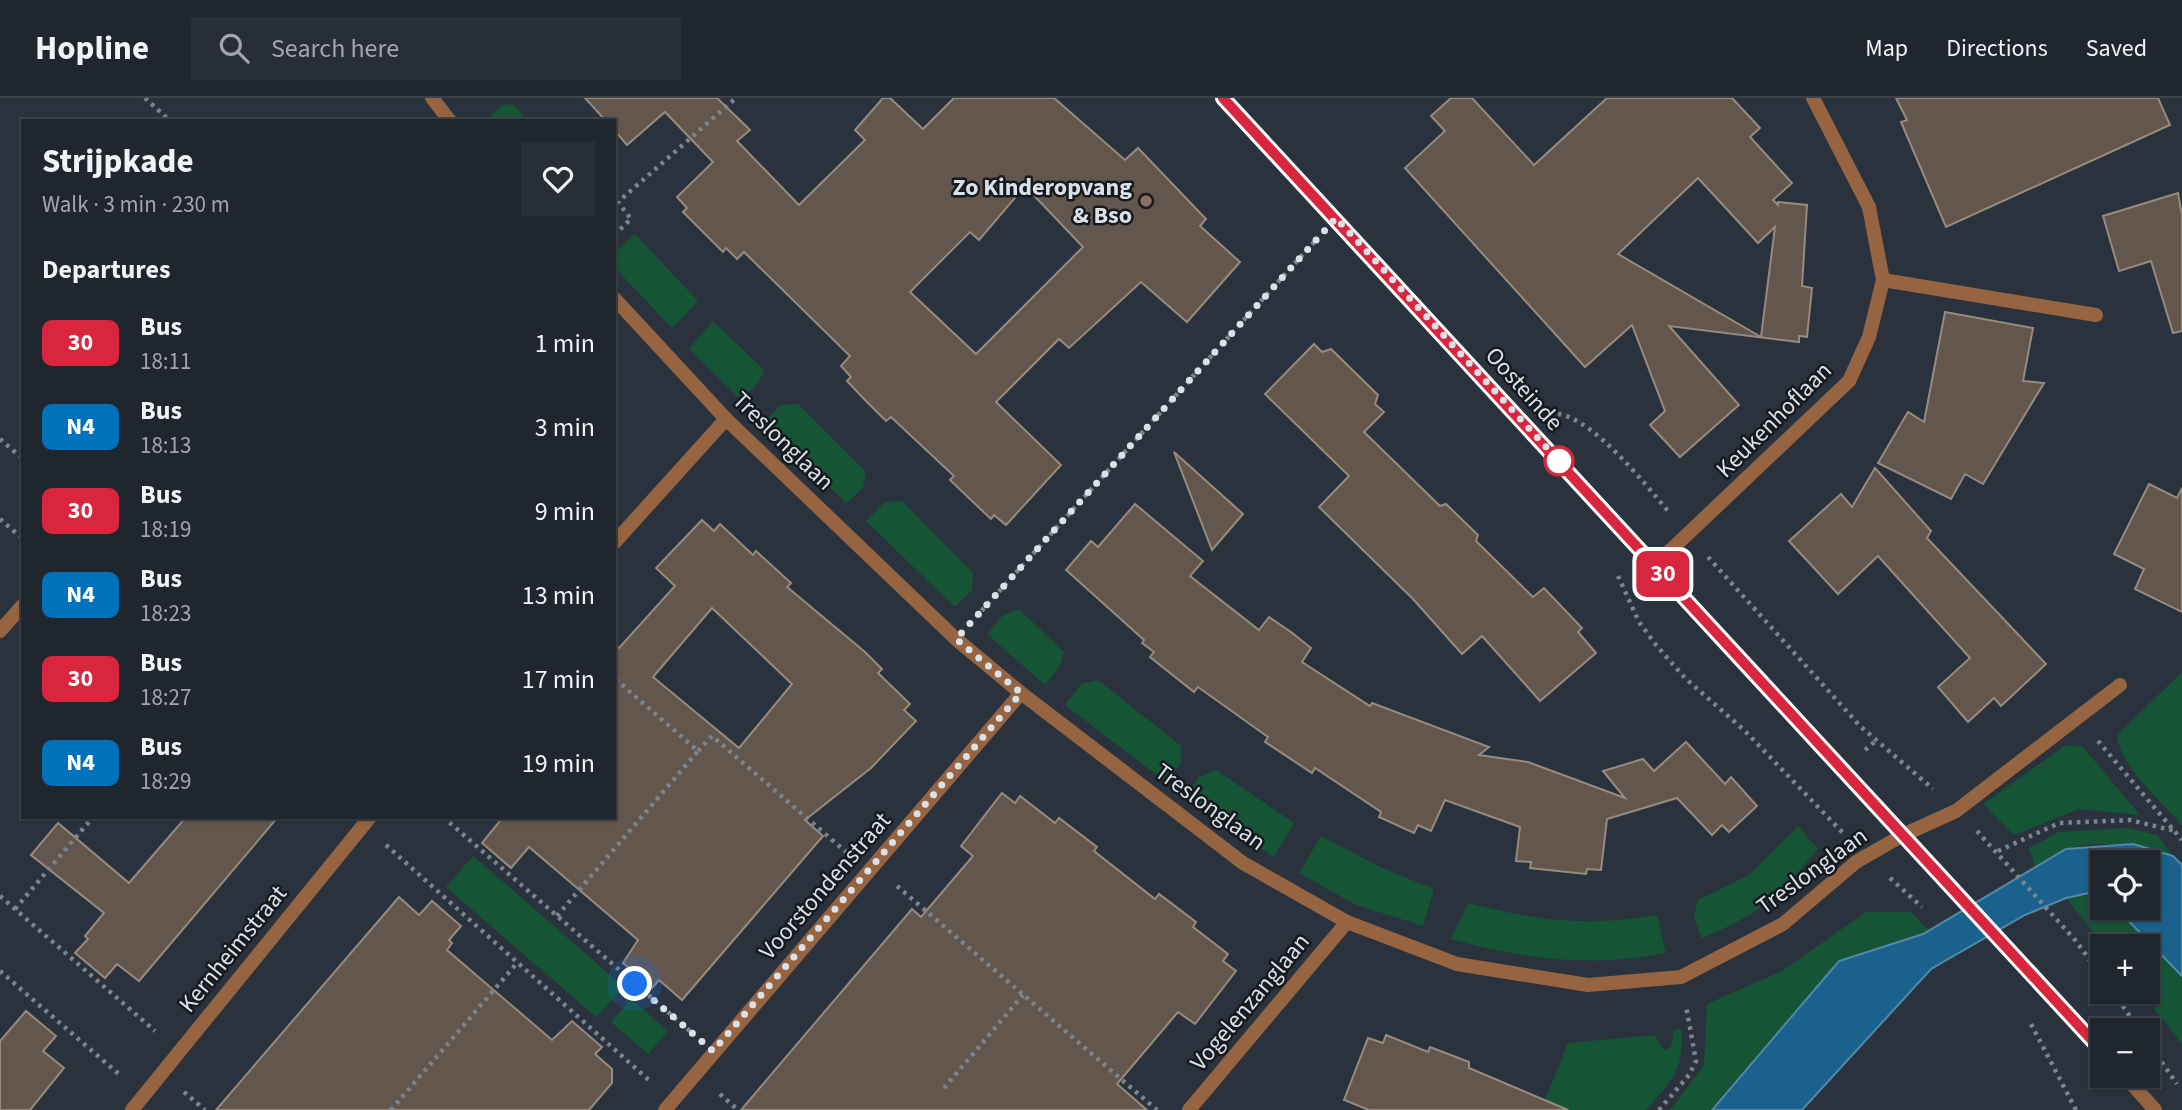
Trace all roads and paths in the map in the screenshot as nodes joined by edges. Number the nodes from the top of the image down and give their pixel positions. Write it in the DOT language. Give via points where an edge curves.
graph roads {
  1 [pos="145,98"];
  2 [pos="432,98"];
  3 [pos="736,98"];
  4 [pos="1223,98"];
  5 [pos="1813,98"];
  6 [pos="167,119"];
  7 [pos="445,119"];
  8 [pos="1336,218"];
  9 [pos="616,233"];
  10 [pos="1883,280"];
  11 [pos="616,300"];
  12 [pos="2096,315"];
  13 [pos="1514,412"];
  14 [pos="726,419"];
  15 [pos="0,439"];
  16 [pos="21,457"];
  17 [pos="0,519"];
  18 [pos="1690,535"];
  19 [pos="21,537"];
  20 [pos="616,541"];
  21 [pos="1655,565"];
  22 [pos="1617,575"];
  23 [pos="21,607"];
  24 [pos="0,631"];
  25 [pos="956,639"];
  26 [pos="616,680"];
  27 [pos="2120,685"];
  28 [pos="1021,693"];
  29 [pos="2079,719"];
  30 [pos="698,751"];
  31 [pos="1956,811"];
  32 [pos="91,819"];
  33 [pos="445,819"];
  34 [pos="367,821"];
  35 [pos="2175,831"];
  36 [pos="1903,835"];
  37 [pos="2182,839"];
  38 [pos="1997,851"];
  39 [pos="1866,856"];
  40 [pos="870,868"];
  41 [pos="0,896"];
  42 [pos="1918,903"];
  43 [pos="15,909"];
  44 [pos="557,916"];
  45 [pos="1347,922"];
  46 [pos="2090,959"];
  47 [pos="517,962"];
  48 [pos="0,971"];
  49 [pos="1681,977"];
  50 [pos="1024,995"];
  51 [pos="2029,1021"];
  52 [pos="2090,1038"];
  53 [pos="713,1051"];
  54 [pos="179,1052"];
  55 [pos="2160,1059"];
  56 [pos="944,1088"];
  57 [pos="2136,1088"];
  58 [pos="2182,1090"];
  59 [pos="144,1096"];
  60 [pos="669,1106"];
  61 [pos="132,1110"];
  62 [pos="391,1110"];
  63 [pos="1157,1110"];
  64 [pos="1189,1110"];
  65 [pos="1659,1110"];
  66 [pos="2076,1110"];
  67 [pos="2155,1110"];
  1 -- 6 [label="path"];
  2 -- 7 [label="street"];
  3 -- 9 [label="path" via="618,202 631,219"];
  4 -- 8 [label="street, Oosteinde"];
  5 -- 10 [label="street, Keukenhoflaan" via="1869,207"];
  8 -- 13 [label="street, Oosteinde"];
  8 -- 25 [label="path"];
  10 -- 12 [label="street"];
  10 -- 18 [label="street, Keukenhoflaan" via="1870,337 1849,381"];
  11 -- 14 [label="street, Treslonglaan"];
  13 -- 18 [label="path" via="1562,414 1597,435"];
  13 -- 21 [label="street, Oosteinde"];
  14 -- 20 [label="street"];
  14 -- 25 [label="street, Treslonglaan"];
  15 -- 16 [label="path"];
  17 -- 19 [label="path"];
  18 -- 21 [label="street, Keukenhoflaan"];
  18 -- 31 [label="path" via="1860,726"];
  21 -- 36 [label="street, Oosteinde"];
  22 -- 39 [label="path" via="1640,622 1678,670 1745,731"];
  23 -- 24 [label="street"];
  25 -- 28 [label="street, Treslonglaan"];
  26 -- 30 [label="path"];
  27 -- 29 [label="street, Treslonglaan"];
  28 -- 40 [label="street, Voorstondenstraat"];
  28 -- 45 [label="street, Treslonglaan" via="1243,863"];
  29 -- 31 [label="street, Treslonglaan"];
  29 -- 35 [label="path"];
  30 -- 40 [label="path" via="712,736"];
  30 -- 44 [label="path"];
  31 -- 36 [label="street, Treslonglaan"];
  31 -- 38 [label="path"];
  32 -- 43 [label="path"];
  33 -- 44 [label="path"];
  34 -- 47 [label="path"];
  34 -- 54 [label="street, Kernheimstraat"];
  35 -- 37 [label="path"];
  35 -- 38 [label="path" via="2130,820 2059,822"];
  36 -- 39 [label="street, Treslonglaan"];
  36 -- 52 [label="street, Oosteinde"];
  38 -- 46 [label="path"];
  39 -- 42 [label="path"];
  39 -- 49 [label="street, Treslonglaan" via="1783,924"];
  40 -- 50 [label="path"];
  40 -- 53 [label="street, Voorstondenstraat"];
  41 -- 43 [label="path"];
  43 -- 54 [label="path"];
  44 -- 53 [label="path"];
  45 -- 49 [label="street, Treslonglaan" via="1470,966 1588,985"];
  45 -- 64 [label="street, Vogelenzanglaan"];
  47 -- 60 [label="path"];
  47 -- 62 [label="path"];
  48 -- 59 [label="path"];
  49 -- 65 [label="path" via="1696,1061"];
  50 -- 56 [label="path"];
  50 -- 63 [label="path"];
  51 -- 66 [label="path"];
  53 -- 60 [label="street, Voorstondenstraat"];
  54 -- 59 [label="street, Kernheimstraat"];
  55 -- 58 [label="path"];
  57 -- 67 [label="street"];
  59 -- 61 [label="street, Kernheimstraat"];
}
